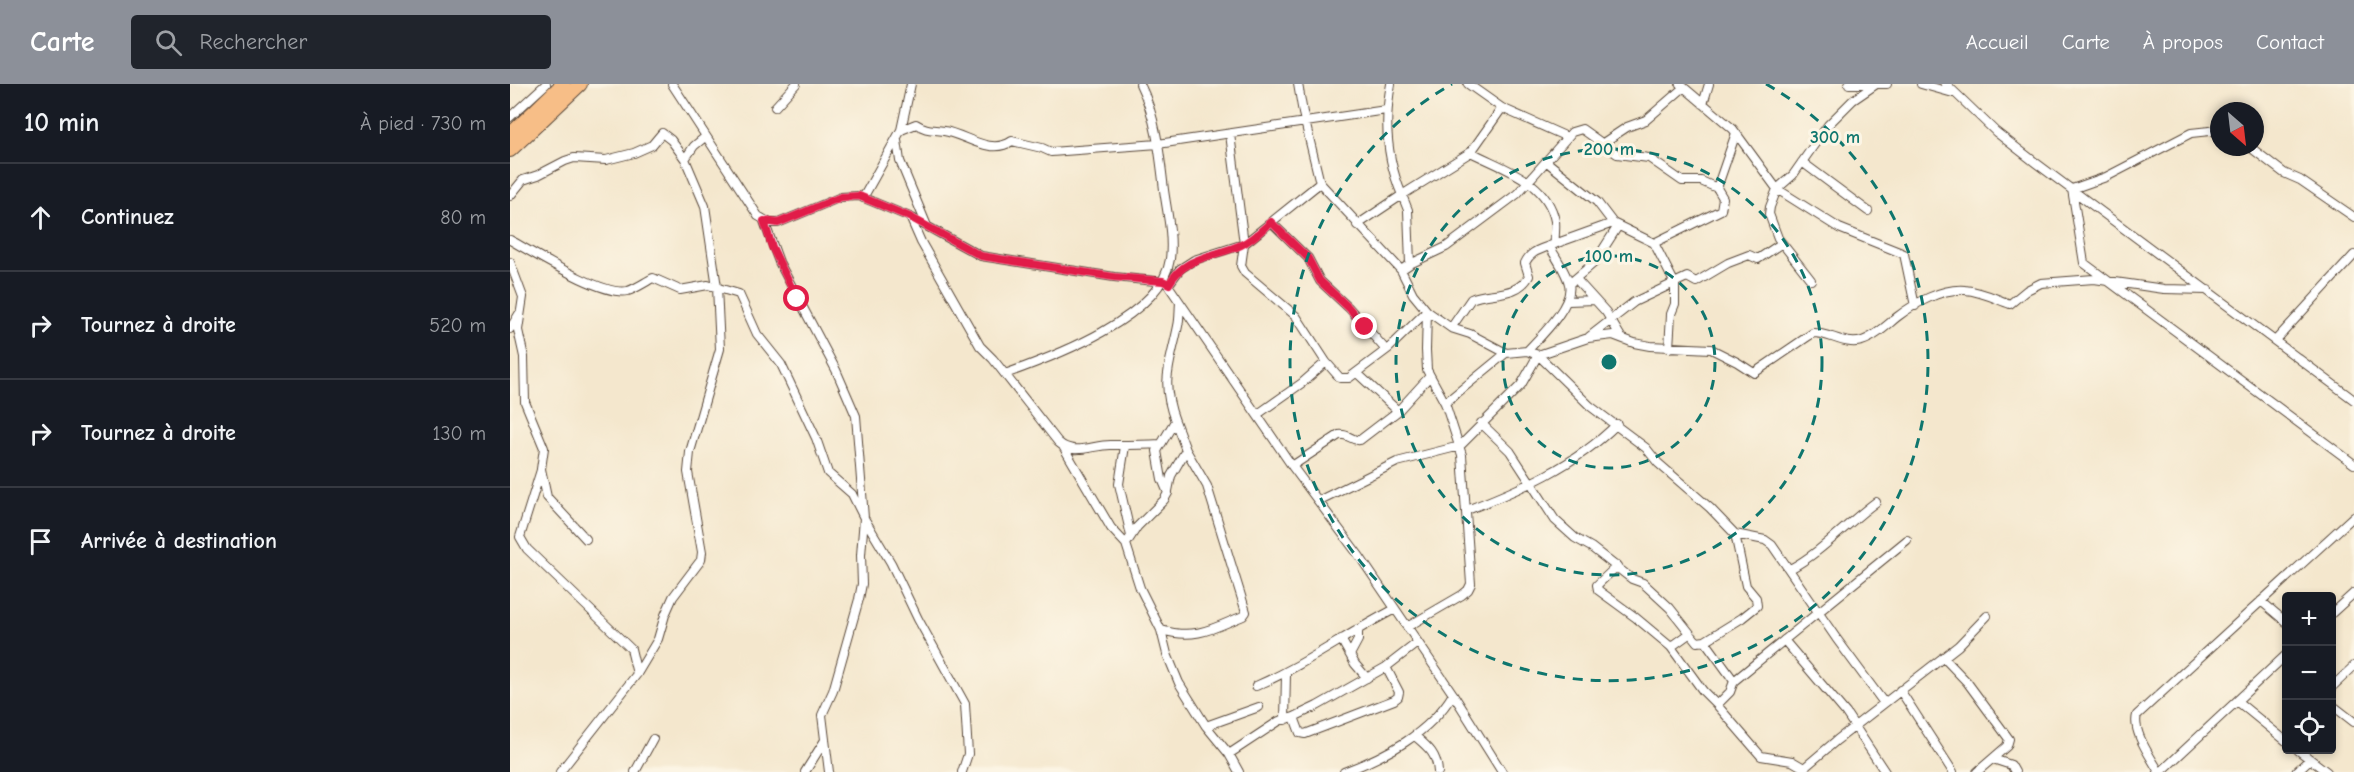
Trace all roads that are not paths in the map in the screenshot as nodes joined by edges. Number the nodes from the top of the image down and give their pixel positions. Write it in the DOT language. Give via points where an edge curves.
graph roads {
  1 [pos="546,84"];
  2 [pos="563,84"];
  3 [pos="580,84"];
  4 [pos="672,84"];
  5 [pos="796,84"];
  6 [pos="911,84"];
  7 [pos="1140,84"];
  8 [pos="1298,84"];
  9 [pos="1391,84"];
  10 [pos="1468,84"];
  11 [pos="1708,84"];
  12 [pos="1849,84"];
  13 [pos="1887,84"];
  14 [pos="1921,84"];
  15 [pos="1946,84"];
  16 [pos="1875,85"];
  17 [pos="1682,86"];
  18 [pos="1954,93"];
  19 [pos="1703,104"];
  20 [pos="775,107"];
  21 [pos="1502,108"];
  22 [pos="1386,110"];
  23 [pos="510,117"];
  24 [pos="1306,124"];
  25 [pos="901,130"];
  26 [pos="2210,131"];
  27 [pos="1736,133"];
  28 [pos="1230,134"];
  29 [pos="510,135"];
  30 [pos="705,137"];
  31 [pos="1567,137"];
  32 [pos="897,138"];
  33 [pos="1603,143"];
  34 [pos="1158,144"];
  35 [pos="510,150"];
  36 [pos="1471,152"];
  37 [pos="2262,156"];
  38 [pos="685,159"];
  39 [pos="1547,162"];
  40 [pos="1802,162"];
  41 [pos="1530,182"];
  42 [pos="1320,183"];
  43 [pos="1717,188"];
  44 [pos="1778,189"];
  45 [pos="2072,189"];
  46 [pos="510,195"];
  47 [pos="1402,195"];
  48 [pos="864,198"];
  49 [pos="1868,211"];
  50 [pos="910,217"];
  51 [pos="2354,217"];
  52 [pos="764,221"];
  53 [pos="1271,222"];
  54 [pos="1357,225"];
  55 [pos="1616,225"];
  56 [pos="927,226"];
  57 [pos="510,240"];
  58 [pos="1654,243"];
  59 [pos="1782,243"];
  60 [pos="1244,244"];
  61 [pos="1552,245"];
  62 [pos="2354,255"];
  63 [pos="510,262"];
  64 [pos="1410,264"];
  65 [pos="1401,270"];
  66 [pos="1811,280"];
  67 [pos="2109,281"];
  68 [pos="1166,282"];
  69 [pos="1573,282"];
  70 [pos="1675,284"];
  71 [pos="717,287"];
  72 [pos="2208,290"];
  73 [pos="1595,300"];
  74 [pos="1568,301"];
  75 [pos="1180,303"];
  76 [pos="1915,306"];
  77 [pos="1427,311"];
  78 [pos="520,313"];
  79 [pos="1611,319"];
  80 [pos="510,328"];
  81 [pos="1451,328"];
  82 [pos="1621,336"];
  83 [pos="1588,338"];
  84 [pos="2275,341"];
  85 [pos="1669,348"];
  86 [pos="1386,350"];
  87 [pos="1527,351"];
  88 [pos="1506,353"];
  89 [pos="1538,355"];
  90 [pos="1326,362"];
  91 [pos="1357,373"];
  92 [pos="1005,374"];
  93 [pos="1430,376"];
  94 [pos="2354,400"];
  95 [pos="1445,403"];
  96 [pos="1398,411"];
  97 [pos="1258,414"];
  98 [pos="1175,421"];
  99 [pos="1482,423"];
  100 [pos="1617,424"];
  101 [pos="1160,444"];
  102 [pos="1125,446"];
  103 [pos="1460,446"];
  104 [pos="1064,448"];
  105 [pos="1186,450"];
  106 [pos="2354,464"];
  107 [pos="1292,466"];
  108 [pos="541,469"];
  109 [pos="1532,483"];
  110 [pos="1168,492"];
  111 [pos="1318,501"];
  112 [pos="1876,502"];
  113 [pos="1467,510"];
  114 [pos="2354,516"];
  115 [pos="864,518"];
  116 [pos="1735,534"];
  117 [pos="1131,536"];
  118 [pos="586,539"];
  119 [pos="1907,540"];
  120 [pos="1126,544"];
  121 [pos="1617,566"];
  122 [pos="1790,569"];
  123 [pos="2354,592"];
  124 [pos="2261,601"];
  125 [pos="1395,609"];
  126 [pos="2336,609"];
  127 [pos="1818,613"];
  128 [pos="1987,616"];
  129 [pos="2282,619"];
  130 [pos="1407,627"];
  131 [pos="1358,629"];
  132 [pos="1161,630"];
  133 [pos="1689,634"];
  134 [pos="1341,639"];
  135 [pos="1784,640"];
  136 [pos="1705,641"];
  137 [pos="1417,643"];
  138 [pos="1671,647"];
  139 [pos="1351,653"];
  140 [pos="1943,657"];
  141 [pos="2282,658"];
  142 [pos="2354,666"];
  143 [pos="1386,667"];
  144 [pos="638,674"];
  145 [pos="1286,674"];
  146 [pos="1366,678"];
  147 [pos="1734,681"];
  148 [pos="2336,682"];
  149 [pos="1256,686"];
  150 [pos="1900,690"];
  151 [pos="1453,694"];
  152 [pos="2236,701"];
  153 [pos="1884,703"];
  154 [pos="1717,705"];
  155 [pos="1259,707"];
  156 [pos="2336,709"];
  157 [pos="1294,717"];
  158 [pos="1285,720"];
  159 [pos="2354,722"];
  160 [pos="1426,724"];
  161 [pos="1206,726"];
  162 [pos="1854,726"];
  163 [pos="2282,734"];
  164 [pos="1415,736"];
  165 [pos="653,739"];
  166 [pos="825,739"];
  167 [pos="1426,745"];
  168 [pos="1229,754"];
  169 [pos="2303,754"];
  170 [pos="1993,759"];
  171 [pos="2310,759"];
  172 [pos="1803,771"];
  173 [pos="560,772"];
  174 [pos="635,772"];
  175 [pos="806,772"];
  176 [pos="829,772"];
  177 [pos="962,772"];
  178 [pos="1239,772"];
  179 [pos="1344,772"];
  180 [pos="1438,772"];
  181 [pos="1502,772"];
  182 [pos="1885,772"];
  183 [pos="1953,772"];
  184 [pos="1977,772"];
  185 [pos="2015,772"];
  186 [pos="2160,772"];
  187 [pos="2296,772"];
  188 [pos="2327,772"];
  1 -- 23 [label="street"];
  2 -- 29 [label="highway"];
  3 -- 35 [label="highway"];
  4 -- 30 [label="street"];
  5 -- 20 [label="street"];
  6 -- 25 [label="street"];
  7 -- 34 [label="street"];
  8 -- 24 [label="street"];
  9 -- 22 [label="street"];
  10 -- 21 [label="street"];
  11 -- 19 [label="street"];
  12 -- 16 [label="street"];
  13 -- 16 [label="street"];
  14 -- 18 [label="street"];
  15 -- 18 [label="street"];
  16 -- 40 [label="street" via="1837,115"];
  17 -- 19 [label="street"];
  17 -- 33 [label="street" via="1647,120 1627,127"];
  18 -- 45 [label="street" via="1996,132"];
  19 -- 27 [label="street"];
  21 -- 31 [label="street"];
  21 -- 36 [label="street"];
  22 -- 24 [label="street"];
  22 -- 47 [label="street" via="1390,160"];
  24 -- 28 [label="street"];
  24 -- 42 [label="street"];
  25 -- 32 [label="street"];
  25 -- 34 [label="street" via="916,124 991,146 1005,146 1012,141 1051,152"];
  26 -- 45 [label="street" via="2191,132 2106,177"];
  27 -- 43 [label="street"];
  27 -- 44 [label="street"];
  28 -- 34 [label="street"];
  28 -- 60 [label="street"];
  30 -- 38 [label="street"];
  30 -- 52 [label="street"];
  31 -- 33 [label="street" via="1582,129"];
  31 -- 39 [label="street"];
  32 -- 48 [label="street"];
  32 -- 56 [label="street" via="900,161"];
  33 -- 43 [label="street" via="1617,154 1649,158 1682,181 1701,181"];
  34 -- 68 [label="street" via="1170,239"];
  36 -- 41 [label="street"];
  36 -- 47 [label="street"];
  37 -- 51 [label="street"];
  38 -- 46 [label="street" via="662,133 652,145 634,153 606,160 564,161 523,180"];
  38 -- 71 [label="street" via="705,206"];
  39 -- 41 [label="street"];
  39 -- 55 [label="street" via="1597,202"];
  40 -- 44 [label="street"];
  40 -- 49 [label="street"];
  41 -- 61 [label="street" via="1545,195 1555,220"];
  41 -- 64 [label="street" via="1446,247"];
  42 -- 53 [label="street"];
  42 -- 54 [label="street"];
  43 -- 58 [label="street" via="1723,198 1721,210"];
  44 -- 59 [label="street" via="1769,214"];
  44 -- 76 [label="street" via="1839,228 1904,254"];
  45 -- 67 [label="street" via="2084,263"];
  45 -- 72 [label="street"];
  47 -- 54 [label="street"];
  47 -- 64 [label="street" via="1408,210"];
  48 -- 50 [label="street"];
  48 -- 52 [label="street" via="841,197 778,223"];
  50 -- 56 [label="street"];
  50 -- 92 [label="street" via="980,346"];
  52 -- 115 [label="street" via="779,262 856,416"];
  53 -- 60 [label="street"];
  53 -- 86 [label="street" via="1308,258 1320,281"];
  54 -- 65 [label="street"];
  55 -- 58 [label="street"];
  55 -- 61 [label="street"];
  55 -- 69 [label="street" via="1595,262"];
  56 -- 68 [label="street" via="981,256"];
  57 -- 71 [label="street" via="606,290 625,291 653,278 680,290"];
  58 -- 70 [label="street"];
  59 -- 66 [label="street"];
  59 -- 70 [label="street" via="1764,257 1749,255 1696,282 1687,277"];
  60 -- 68 [label="street" via="1194,260"];
  60 -- 90 [label="street" via="1241,266 1245,273 1296,316"];
  61 -- 69 [label="street"];
  61 -- 81 [label="street" via="1526,260 1525,281 1503,294 1471,299"];
  62 -- 84 [label="street"];
  63 -- 78 [label="street" via="523,297"];
  64 -- 65 [label="street"];
  65 -- 77 [label="street"];
  67 -- 72 [label="street" via="2163,289"];
  67 -- 76 [label="street" via="2041,284 2010,304 1965,290 1948,291"];
  67 -- 106 [label="street"];
  68 -- 75 [label="street"];
  68 -- 92 [label="street" via="1146,301 1089,340"];
  69 -- 73 [label="street"];
  69 -- 74 [label="street"];
  70 -- 79 [label="street" via="1634,302"];
  70 -- 85 [label="street"];
  71 -- 115 [label="street" via="739,294 757,333 781,364 828,473 852,494"];
  71 -- 144 [label="street" via="720,349 690,452 688,472 701,560 673,597 658,639"];
  72 -- 84 [label="street"];
  73 -- 74 [label="street"];
  73 -- 79 [label="street"];
  74 -- 87 [label="street"];
  75 -- 97 [label="street"];
  75 -- 98 [label="street" via="1166,391"];
  76 -- 85 [label="street" via="1862,341 1847,342 1813,333 1754,373 1711,349"];
  77 -- 81 [label="street"];
  77 -- 86 [label="street"];
  77 -- 93 [label="street" via="1426,363"];
  78 -- 80 [label="street"];
  78 -- 108 [label="street" via="525,402 544,448"];
  79 -- 82 [label="street"];
  79 -- 83 [label="street"];
  81 -- 88 [label="street"];
  82 -- 83 [label="street"];
  82 -- 85 [label="street" via="1634,343"];
  83 -- 89 [label="street"];
  84 -- 94 [label="street"];
  86 -- 91 [label="street"];
  87 -- 88 [label="street"];
  87 -- 89 [label="street"];
  88 -- 95 [label="street"];
  89 -- 99 [label="street" via="1521,385"];
  89 -- 100 [label="street" via="1590,406"];
  90 -- 91 [label="street" via="1340,378"];
  90 -- 97 [label="street"];
  91 -- 96 [label="street"];
  92 -- 104 [label="street"];
  93 -- 95 [label="street"];
  93 -- 96 [label="street"];
  95 -- 103 [label="street"];
  96 -- 107 [label="street" via="1360,440 1339,435"];
  97 -- 107 [label="street"];
  98 -- 101 [label="street"];
  98 -- 105 [label="street"];
  99 -- 103 [label="street"];
  99 -- 109 [label="street" via="1510,451"];
  100 -- 109 [label="street" via="1573,461"];
  100 -- 116 [label="street"];
  101 -- 102 [label="street"];
  101 -- 110 [label="street" via="1157,459"];
  102 -- 104 [label="street"];
  102 -- 117 [label="street" via="1118,478"];
  103 -- 111 [label="street" via="1397,462"];
  103 -- 113 [label="street"];
  104 -- 120 [label="street" via="1111,528"];
  105 -- 110 [label="street" via="1171,476"];
  105 -- 132 [label="street" via="1207,486 1246,612 1198,635"];
  107 -- 111 [label="street"];
  108 -- 118 [label="street" via="547,497"];
  108 -- 144 [label="street" via="520,537 527,549 631,649"];
  109 -- 113 [label="street"];
  109 -- 121 [label="street" via="1555,520"];
  110 -- 117 [label="street"];
  111 -- 125 [label="street"];
  112 -- 122 [label="street" via="1815,554"];
  113 -- 130 [label="street" via="1471,572 1468,590"];
  114 -- 124 [label="street"];
  115 -- 166 [label="street" via="862,584 850,636 822,715"];
  115 -- 177 [label="street" via="965,704 968,754"];
  116 -- 122 [label="street" via="1766,540"];
  116 -- 136 [label="street" via="1746,586 1757,606"];
  117 -- 120 [label="street"];
  119 -- 127 [label="street"];
  120 -- 132 [label="street" via="1140,588"];
  121 -- 133 [label="street" via="1670,608"];
  121 -- 138 [label="street" via="1597,585 1598,590"];
  122 -- 127 [label="street"];
  123 -- 126 [label="street"];
  124 -- 129 [label="street"];
  124 -- 186 [label="street" via="2137,715 2140,736"];
  125 -- 130 [label="street"];
  125 -- 131 [label="street"];
  127 -- 135 [label="street"];
  127 -- 153 [label="street"];
  128 -- 140 [label="street"];
  130 -- 137 [label="street"];
  131 -- 134 [label="street"];
  131 -- 139 [label="street" via="1358,640"];
  132 -- 161 [label="street" via="1174,673"];
  133 -- 136 [label="street" via="1697,642"];
  133 -- 138 [label="street"];
  134 -- 139 [label="street"];
  134 -- 145 [label="street"];
  135 -- 147 [label="street"];
  135 -- 162 [label="street"];
  136 -- 147 [label="street"];
  137 -- 143 [label="street"];
  137 -- 151 [label="street"];
  138 -- 154 [label="street"];
  139 -- 146 [label="street"];
  140 -- 150 [label="street"];
  140 -- 170 [label="street" via="1967,682 2009,739"];
  141 -- 152 [label="street"];
  142 -- 148 [label="street"];
  143 -- 146 [label="street"];
  143 -- 157 [label="street" via="1399,692 1394,700 1305,734 1300,733"];
  144 -- 173 [label="street"];
  145 -- 149 [label="street"];
  145 -- 158 [label="street"];
  146 -- 157 [label="street"];
  147 -- 154 [label="street" via="1730,692"];
  150 -- 153 [label="street"];
  150 -- 183 [label="street"];
  151 -- 160 [label="street"];
  151 -- 181 [label="street"];
  152 -- 163 [label="street"];
  152 -- 186 [label="street"];
  153 -- 162 [label="street"];
  154 -- 172 [label="street" via="1761,756 1792,761"];
  155 -- 161 [label="street"];
  156 -- 159 [label="street"];
  157 -- 158 [label="street"];
  158 -- 168 [label="street"];
  160 -- 164 [label="street"];
  160 -- 167 [label="street"];
  161 -- 168 [label="street"];
  162 -- 172 [label="street"];
  162 -- 182 [label="street"];
  164 -- 167 [label="street"];
  164 -- 179 [label="street" via="1383,756"];
  165 -- 174 [label="street"];
  166 -- 175 [label="street"];
  166 -- 176 [label="street"];
  167 -- 180 [label="street" via="1436,757"];
  168 -- 178 [label="street"];
  169 -- 171 [label="street"];
  170 -- 184 [label="street"];
  170 -- 185 [label="street" via="2011,765"];
  171 -- 187 [label="street"];
  171 -- 188 [label="street"];
}
